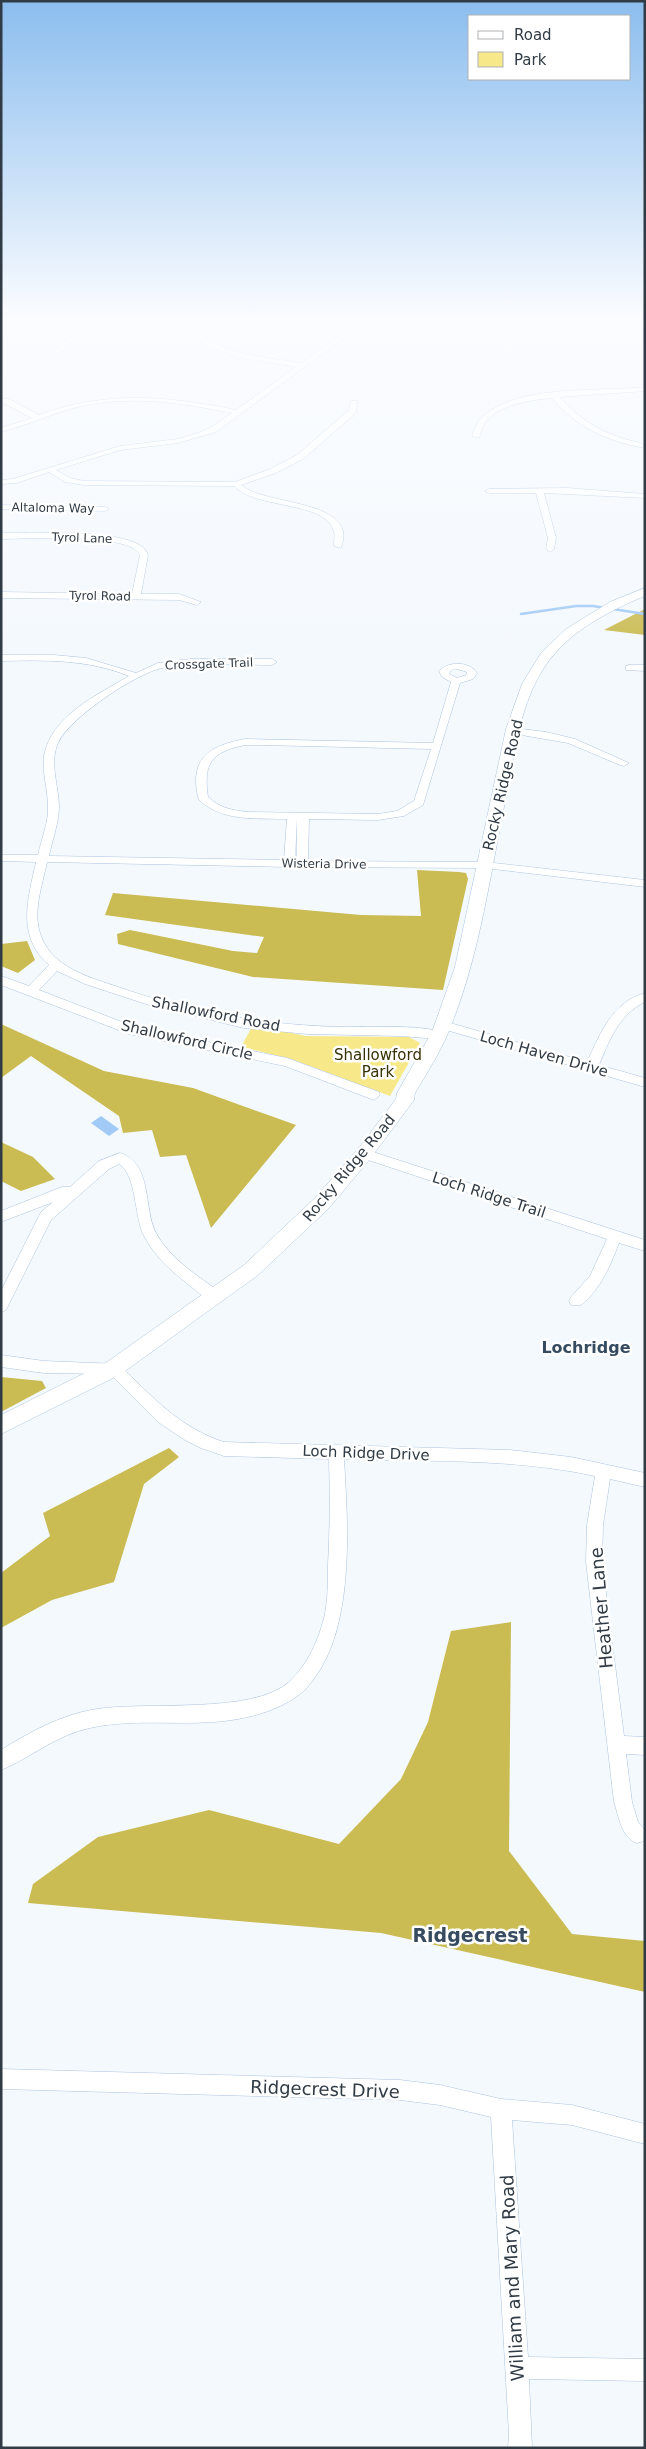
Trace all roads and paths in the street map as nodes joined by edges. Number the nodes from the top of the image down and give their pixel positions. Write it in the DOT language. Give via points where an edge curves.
graph roads {
  1 [pos="213,430"];
  2 [pos="330,430"];
  3 [pos="478,430"];
  4 [pos="592,430"];
  5 [pos="476,436"];
  6 [pos="645,446"];
  7 [pos="51,470"];
  8 [pos="1,482"];
  9 [pos="236,484"];
  10 [pos="539,490"];
  11 [pos="489,491"];
  12 [pos="645,496"];
  13 [pos="1,507"];
  14 [pos="104,509"];
  15 [pos="1,536"];
  16 [pos="338,546"];
  17 [pos="550,549"];
  18 [pos="645,592"];
  19 [pos="1,595"];
  20 [pos="136,596"];
  21 [pos="197,602"];
  22 [pos="1,658"];
  23 [pos="272,662"];
  24 [pos="629,668"];
  25 [pos="645,668"];
  26 [pos="136,676"];
  27 [pos="456,681"];
  28 [pos="514,731"];
  29 [pos="437,746"];
  30 [pos="624,763"];
  31 [pos="292,816"];
  32 [pos="304,816"];
  33 [pos="1,858"];
  34 [pos="43,859"];
  35 [pos="289,864"];
  36 [pos="302,864"];
  37 [pos="484,865"];
  38 [pos="645,884"];
  39 [pos="56,965"];
  40 [pos="1,980"];
  41 [pos="31,991"];
  42 [pos="645,998"];
  43 [pos="440,1030"];
  44 [pos="591,1068"];
  45 [pos="645,1084"];
  46 [pos="374,1095"];
  47 [pos="364,1154"];
  48 [pos="80,1186"];
  49 [pos="1,1217"];
  50 [pos="615,1236"];
  51 [pos="645,1246"];
  52 [pos="216,1297"];
  53 [pos="576,1301"];
  54 [pos="1,1306"];
  55 [pos="1,1361"];
  56 [pos="114,1368"];
  57 [pos="1,1425"];
  58 [pos="336,1451"];
  59 [pos="604,1471"];
  60 [pos="645,1480"];
  61 [pos="616,1745"];
  62 [pos="645,1746"];
  63 [pos="1,1761"];
  64 [pos="637,1834"];
  65 [pos="1,2079"];
  66 [pos="501,2109"];
  67 [pos="645,2134"];
  68 [pos="517,2368"];
  69 [pos="645,2370"];
  70 [pos="520,2448"];
  1 -- 7 [label="street" via="170,444 122,448"];
  2 -- 9 [label="street" via="300,456 273,471"];
  3 -- 5 [label="street"];
  4 -- 6 [label="street"];
  7 -- 8 [label="street"];
  7 -- 9 [label="street" via="68,480 84,483"];
  9 -- 16 [label="street" via="254,497 300,504 324,515 338,529 341,537"];
  10 -- 11 [label="street"];
  10 -- 12 [label="street"];
  10 -- 17 [label="street" via="552,538"];
  13 -- 14 [label="street, Altaloma Way"];
  15 -- 20 [label="street, Tyrol Lane" via="106,538 132,542 140,547 144,556"];
  18 -- 28 [label="main road, Rocky Ridge Road" via="582,624 549,652 524,695"];
  19 -- 20 [label="street, Tyrol Road"];
  20 -- 21 [label="street, Tyrol Road" via="180,597"];
  22 -- 26 [label="street" via="90,660 116,666"];
  23 -- 26 [label="street, Crossgate Trail" via="168,664"];
  24 -- 25 [label="street"];
  26 -- 34 [label="street, Crossgate Trail" via="78,712 56,738 50,751 49,765 54,809"];
  27 -- 29 [label="street"];
  28 -- 30 [label="street" via="571,741"];
  28 -- 37 [label="main road, Rocky Ridge Road"];
  29 -- 31 [label="street" via="245,742 221,748 208,756 202,770 202,791 203,798 214,808 234,814"];
  29 -- 32 [label="street" via="419,803 408,811 378,817"];
  31 -- 32 [label="street"];
  31 -- 35 [label="street"];
  32 -- 36 [label="street"];
  33 -- 34 [label="street, Wisteria Drive"];
  34 -- 35 [label="street, Wisteria Drive"];
  34 -- 39 [label="street, Shallowford Road" via="31,917 38,942"];
  35 -- 36 [label="street, Wisteria Drive"];
  36 -- 37 [label="street, Wisteria Drive"];
  37 -- 38 [label="street, Wisteria Drive"];
  37 -- 43 [label="main road, Rocky Ridge Road" via="460,972"];
  39 -- 41 [label="street"];
  39 -- 43 [label="street, Shallowford Road" via="153,1004 187,1012 287,1028"];
  40 -- 41 [label="street, Shallowford Circle"];
  41 -- 46 [label="street, Shallowford Circle" via="133,1031 286,1062"];
  42 -- 44 [label="street" via="620,1013 612,1022"];
  43 -- 44 [label="street, Loch Haven Drive"];
  43 -- 47 [label="main road, Rocky Ridge Road" via="404,1100"];
  44 -- 45 [label="street, Loch Haven Drive"];
  47 -- 50 [label="street, Loch Ridge Trail"];
  47 -- 52 [label="main road, Rocky Ridge Road" via="282,1243"];
  48 -- 49 [label="street"];
  48 -- 52 [label="street" via="104,1165 120,1158 128,1161 134,1169 151,1241 167,1259"];
  48 -- 54 [label="street" via="46,1216"];
  50 -- 51 [label="street, Loch Ridge Trail"];
  50 -- 53 [label="street" via="594,1284"];
  52 -- 56 [label="main road, Rocky Ridge Road"];
  55 -- 56 [label="street" via="44,1367"];
  56 -- 57 [label="main road, Rocky Ridge Road"];
  56 -- 58 [label="street, Loch Ridge Drive" via="163,1418 200,1442 224,1449"];
  58 -- 59 [label="street, Loch Ridge Drive" via="510,1457"];
  58 -- 63 [label="street" via="335,1602 321,1654 296,1688 269,1704 244,1710 128,1714 89,1719 29,1742"];
  59 -- 60 [label="street, Loch Ridge Drive"];
  59 -- 61 [label="street, Heather Lane" via="595,1525 594,1562"];
  61 -- 62 [label="street"];
  61 -- 64 [label="street, Heather Lane" via="626,1815"];
  65 -- 66 [label="street, Ridgecrest Drive" via="400,2090"];
  66 -- 67 [label="street, Ridgecrest Drive" via="572,2115"];
  66 -- 68 [label="street, William and Mary Road"];
  68 -- 69 [label="street"];
  68 -- 70 [label="street, William and Mary Road"];
}
